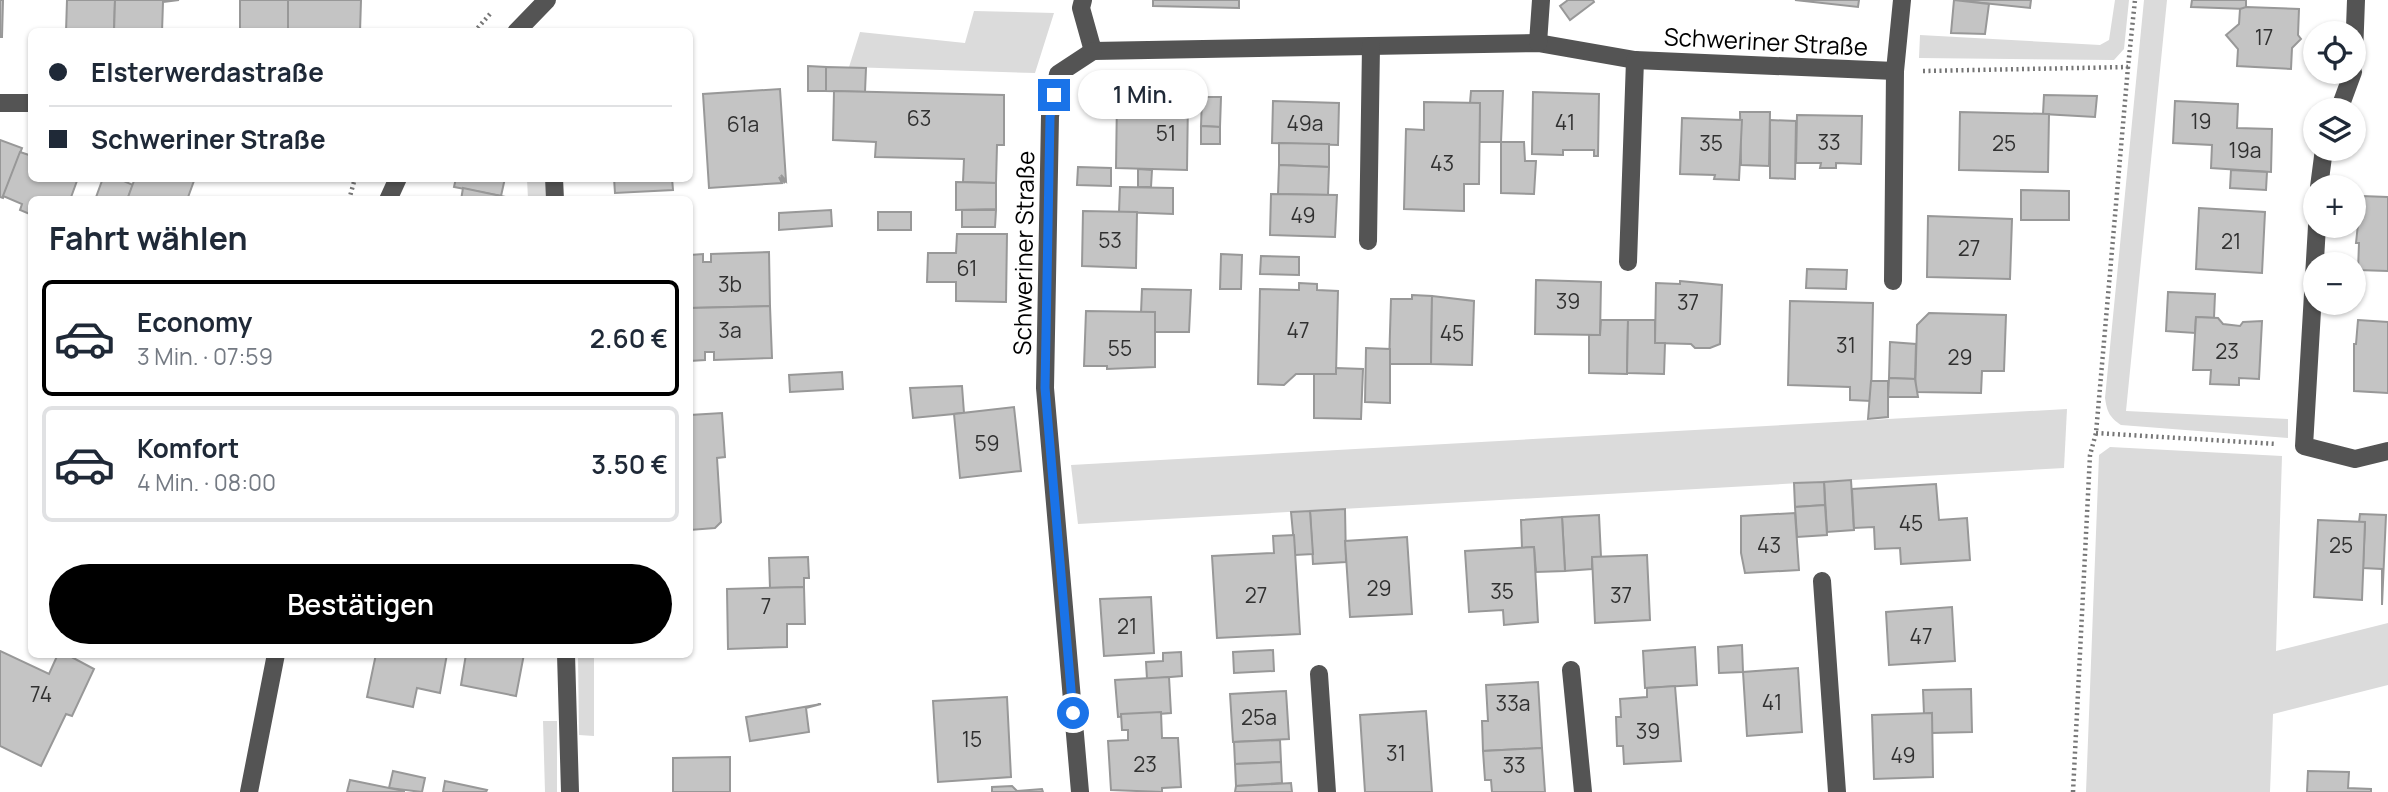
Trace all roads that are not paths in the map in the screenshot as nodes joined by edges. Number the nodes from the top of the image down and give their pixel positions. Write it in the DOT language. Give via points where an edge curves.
graph roads {
  1 [pos="547,0"];
  2 [pos="1083,0"];
  3 [pos="1541,0"];
  4 [pos="1902,0"];
  5 [pos="2356,0"];
  6 [pos="2355,21"];
  7 [pos="520,28"];
  8 [pos="1538,43"];
  9 [pos="1371,46"];
  10 [pos="1093,51"];
  11 [pos="1634,60"];
  12 [pos="1895,71"];
  13 [pos="0,103"];
  14 [pos="28,103"];
  15 [pos="2316,238"];
  16 [pos="1368,241"];
  17 [pos="1629,262"];
  18 [pos="1893,281"];
  19 [pos="2388,451"];
  20 [pos="1822,581"];
  21 [pos="275,658"];
  22 [pos="566,658"];
  23 [pos="1571,670"];
  24 [pos="1319,674"];
  25 [pos="249,792"];
  26 [pos="570,792"];
  27 [pos="1080,792"];
  28 [pos="1327,792"];
  29 [pos="1583,792"];
  30 [pos="1837,792"];
  1 -- 7 [label="street"];
  2 -- 10 [label="street" via="1080,8"];
  3 -- 8 [label="street"];
  4 -- 12 [label="street, Schweriner Straße"];
  5 -- 6 [label="street"];
  8 -- 9 [label="street, Schweriner Straße"];
  8 -- 11 [label="street, Schweriner Straße"];
  9 -- 10 [label="street, Schweriner Straße"];
  9 -- 16 [label="street"];
  10 -- 27 [label="street, Schweriner Straße" via="1058,74 1050,117 1045,388"];
  11 -- 12 [label="street, Schweriner Straße"];
  11 -- 17 [label="street, Schweriner Straße"];
  12 -- 18 [label="street, Schweriner Straße"];
  13 -- 14 [label="street"];
  15 -- 19 [label="street" via="2304,446 2355,459"];
  20 -- 30 [label="street"];
  21 -- 25 [label="street"];
  22 -- 26 [label="street"];
  23 -- 29 [label="street"];
  24 -- 28 [label="street"];
}
